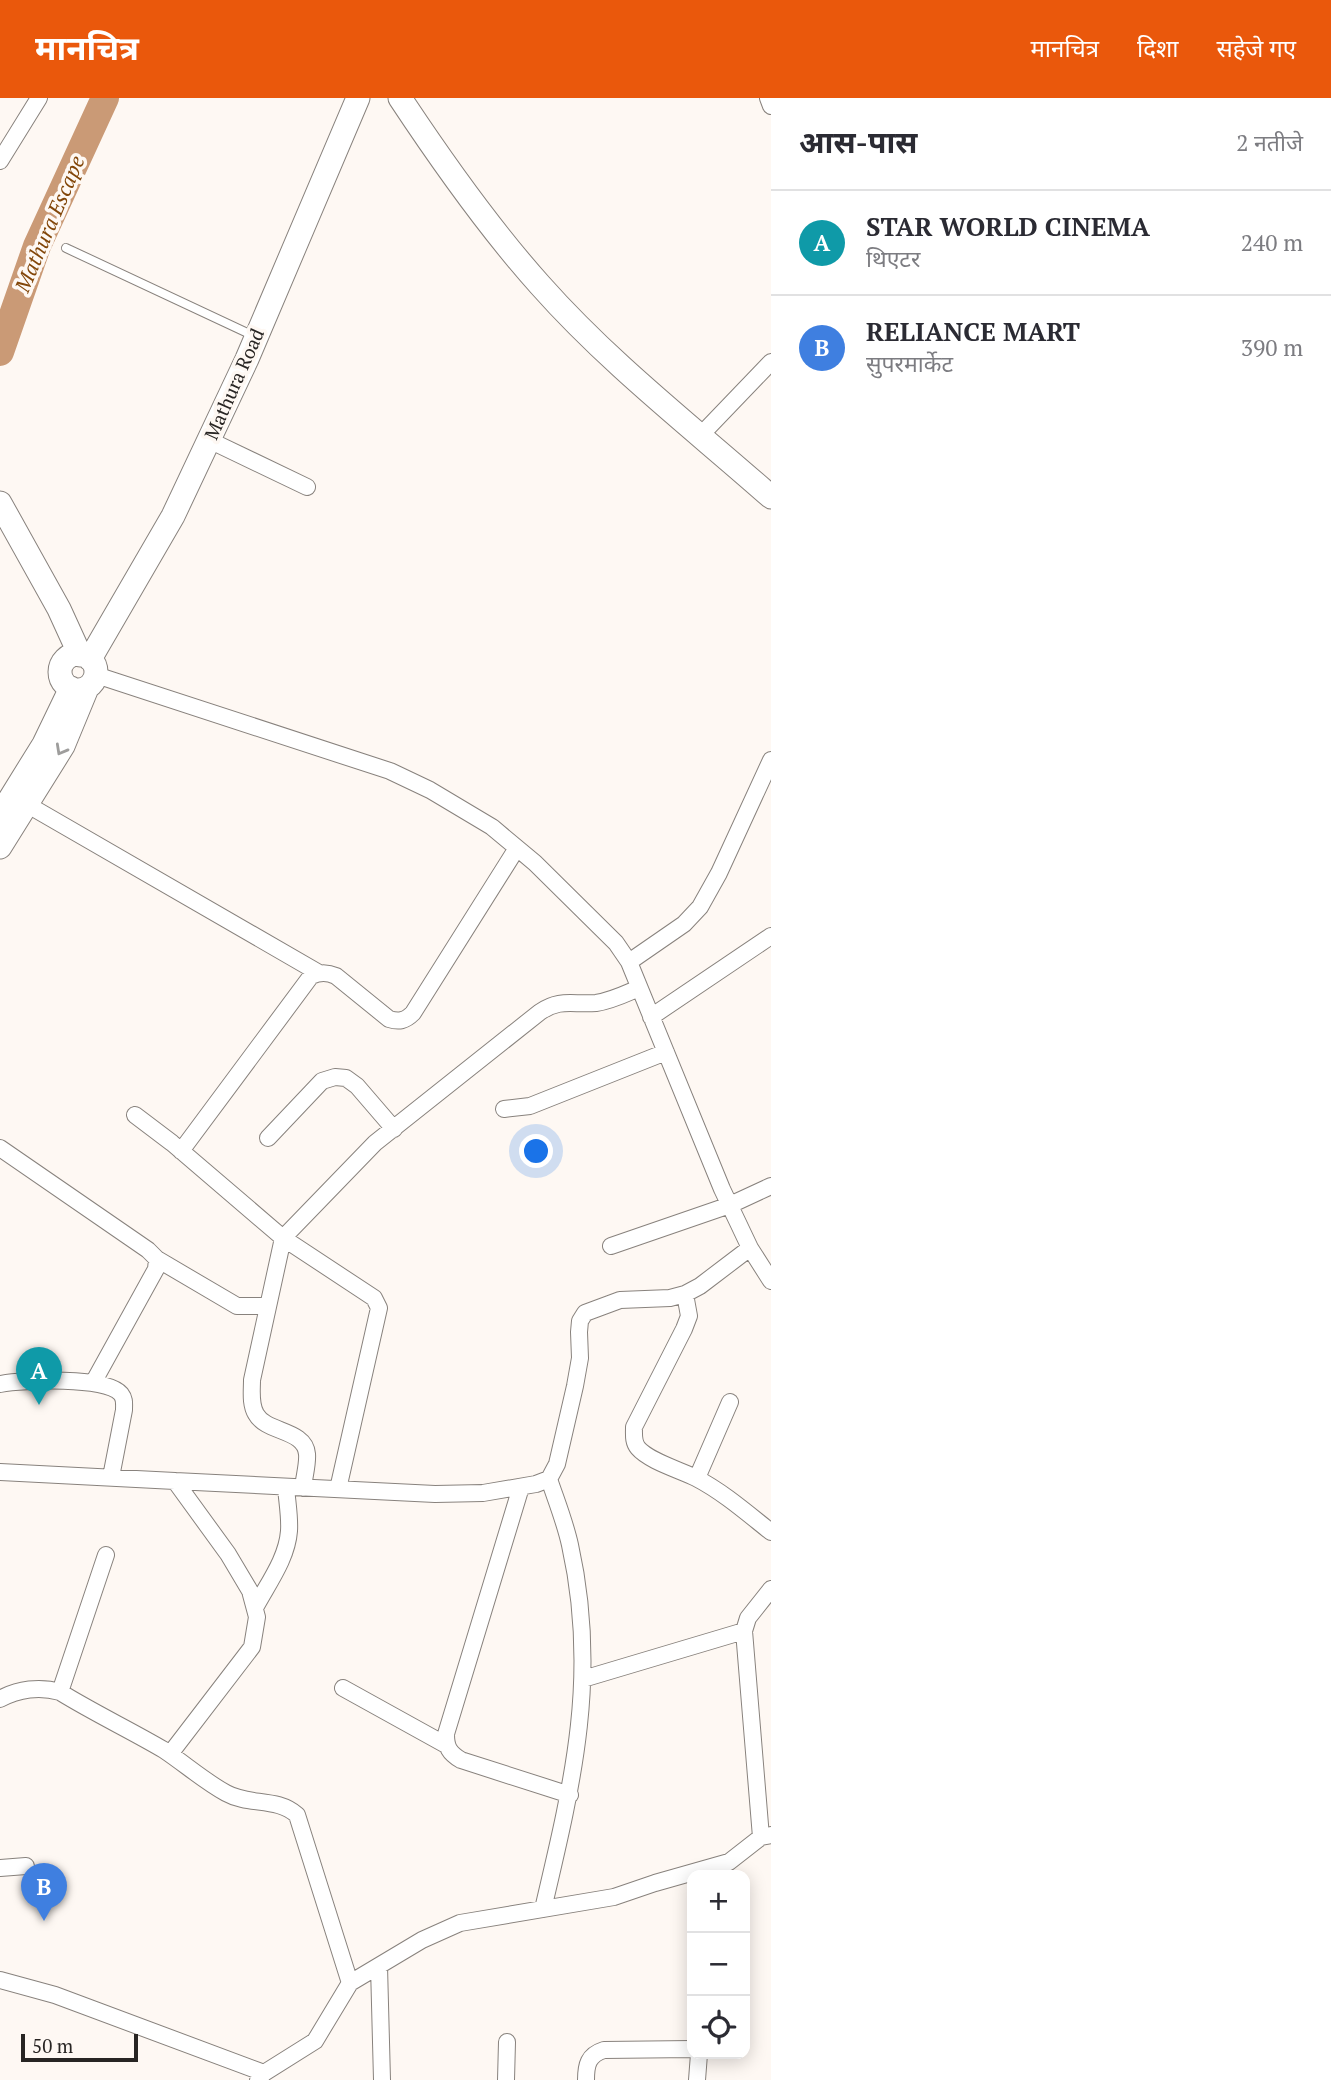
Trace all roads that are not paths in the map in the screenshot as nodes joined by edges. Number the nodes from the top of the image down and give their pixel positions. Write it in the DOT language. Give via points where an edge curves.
graph roads {
  1 [pos="39,98"];
  2 [pos="358,98"];
  3 [pos="400,98"];
  4 [pos="768,98"];
  5 [pos="771,106"];
  6 [pos="0,162"];
  7 [pos="66,248"];
  8 [pos="256,337"];
  9 [pos="771,362"];
  10 [pos="699,437"];
  11 [pos="209,440"];
  12 [pos="307,488"];
  13 [pos="771,497"];
  14 [pos="0,503"];
  15 [pos="0,530"];
  16 [pos="82,670"];
  17 [pos="771,760"];
  18 [pos="28,805"];
  19 [pos="0,815"];
  20 [pos="0,847"];
  21 [pos="517,848"];
  22 [pos="771,936"];
  23 [pos="629,962"];
  24 [pos="319,973"];
  25 [pos="639,988"];
  26 [pos="651,1017"];
  27 [pos="666,1052"];
  28 [pos="504,1109"];
  29 [pos="135,1115"];
  30 [pos="394,1129"];
  31 [pos="268,1138"];
  32 [pos="0,1149"];
  33 [pos="181,1151"];
  34 [pos="771,1186"];
  35 [pos="730,1205"];
  36 [pos="283,1238"];
  37 [pos="611,1246"];
  38 [pos="750,1248"];
  39 [pos="157,1259"];
  40 [pos="771,1281"];
  41 [pos="685,1294"];
  42 [pos="268,1306"];
  43 [pos="93,1383"];
  44 [pos="0,1384"];
  45 [pos="730,1402"];
  46 [pos="0,1472"];
  47 [pos="111,1477"];
  48 [pos="697,1478"];
  49 [pos="549,1479"];
  50 [pos="175,1481"];
  51 [pos="286,1487"];
  52 [pos="521,1487"];
  53 [pos="303,1488"];
  54 [pos="338,1489"];
  55 [pos="771,1532"];
  56 [pos="106,1555"];
  57 [pos="770,1594"];
  58 [pos="256,1605"];
  59 [pos="744,1631"];
  60 [pos="583,1679"];
  61 [pos="343,1688"];
  62 [pos="60,1692"];
  63 [pos="0,1699"];
  64 [pos="446,1745"];
  65 [pos="170,1754"];
  66 [pos="570,1795"];
  67 [pos="766,1836"];
  68 [pos="26,1866"];
  69 [pos="0,1868"];
  70 [pos="727,1868"];
  71 [pos="543,1909"];
  72 [pos="379,1966"];
  73 [pos="0,1980"];
  74 [pos="350,1983"];
  75 [pos="507,2042"];
  76 [pos="687,2049"];
  77 [pos="699,2059"];
  78 [pos="261,2076"];
  79 [pos="382,2080"];
  80 [pos="506,2080"];
  81 [pos="586,2080"];
  82 [pos="697,2080"];
  1 -- 6 [label="street"];
  2 -- 8 [label="main road, Mathura Road"];
  3 -- 10 [label="main road" via="541,287"];
  4 -- 5 [label="street"];
  7 -- 8 [label="lane"];
  8 -- 11 [label="main road, Mathura Road"];
  9 -- 10 [label="street"];
  10 -- 13 [label="main road"];
  11 -- 12 [label="street"];
  11 -- 16 [label="main road, Mathura Road" via="173,516"];
  14 -- 16 [label="main road" via="60,609"];
  15 -- 16 [label="main road"];
  16 -- 18 [label="main road, Mathura Road, one-way" via="63,746"];
  16 -- 19 [label="main road, Mathura Road"];
  16 -- 21 [label="street" via="390,771 492,827"];
  17 -- 23 [label="street" via="701,907"];
  18 -- 20 [label="main road, Mathura Road"];
  18 -- 24 [label="street"];
  21 -- 23 [label="street" via="616,943"];
  21 -- 24 [label="street" via="407,1019 389,1018 336,976"];
  22 -- 26 [label="street"];
  23 -- 25 [label="street"];
  24 -- 33 [label="street" via="311,976"];
  25 -- 26 [label="street"];
  25 -- 30 [label="street" via="610,1000 552,1004"];
  26 -- 27 [label="street"];
  27 -- 28 [label="street" via="530,1106"];
  27 -- 35 [label="street"];
  29 -- 33 [label="street"];
  30 -- 31 [label="street" via="357,1086 335,1077 322,1082"];
  30 -- 36 [label="street"];
  32 -- 39 [label="street"];
  33 -- 36 [label="street"];
  34 -- 35 [label="street"];
  35 -- 37 [label="street"];
  35 -- 38 [label="street"];
  36 -- 42 [label="street"];
  36 -- 54 [label="street" via="374,1298 379,1308"];
  38 -- 40 [label="street"];
  38 -- 41 [label="street"];
  39 -- 42 [label="street" via="237,1306"];
  39 -- 43 [label="street" via="156,1269"];
  41 -- 48 [label="street" via="689,1317 634,1427 634,1437 636,1447 645,1454"];
  41 -- 49 [label="street" via="620,1300 585,1313 570,1412"];
  42 -- 53 [label="street" via="252,1401 256,1415 265,1423 303,1443 307,1453"];
  43 -- 44 [label="street" via="26,1380"];
  43 -- 47 [label="street" via="112,1388 124,1400"];
  45 -- 48 [label="street"];
  46 -- 47 [label="street"];
  47 -- 50 [label="street"];
  48 -- 55 [label="street"];
  49 -- 52 [label="street"];
  49 -- 60 [label="street" via="570,1543 578,1587"];
  50 -- 51 [label="street"];
  50 -- 58 [label="street" via="228,1554"];
  51 -- 53 [label="street"];
  51 -- 58 [label="street" via="286,1545"];
  52 -- 54 [label="street" via="435,1494"];
  52 -- 64 [label="street"];
  53 -- 54 [label="street"];
  56 -- 62 [label="street"];
  57 -- 59 [label="street" via="748,1618"];
  58 -- 65 [label="street" via="252,1647"];
  59 -- 60 [label="street"];
  59 -- 67 [label="street" via="748,1702"];
  60 -- 66 [label="street"];
  61 -- 64 [label="street"];
  62 -- 63 [label="street" via="26,1689"];
  62 -- 65 [label="street"];
  64 -- 66 [label="street" via="461,1760"];
  65 -- 74 [label="street" via="227,1794 280,1804 297,1815"];
  66 -- 71 [label="street"];
  67 -- 70 [label="street"];
  68 -- 69 [label="street"];
  70 -- 71 [label="street" via="655,1882 614,1897"];
  71 -- 72 [label="street" via="460,1923"];
  72 -- 74 [label="street"];
  72 -- 79 [label="street"];
  73 -- 78 [label="street" via="55,1996"];
  74 -- 78 [label="street" via="315,2041"];
  75 -- 80 [label="street"];
  76 -- 81 [label="street" via="604,2050 589,2059"];
  77 -- 82 [label="street"];
}
